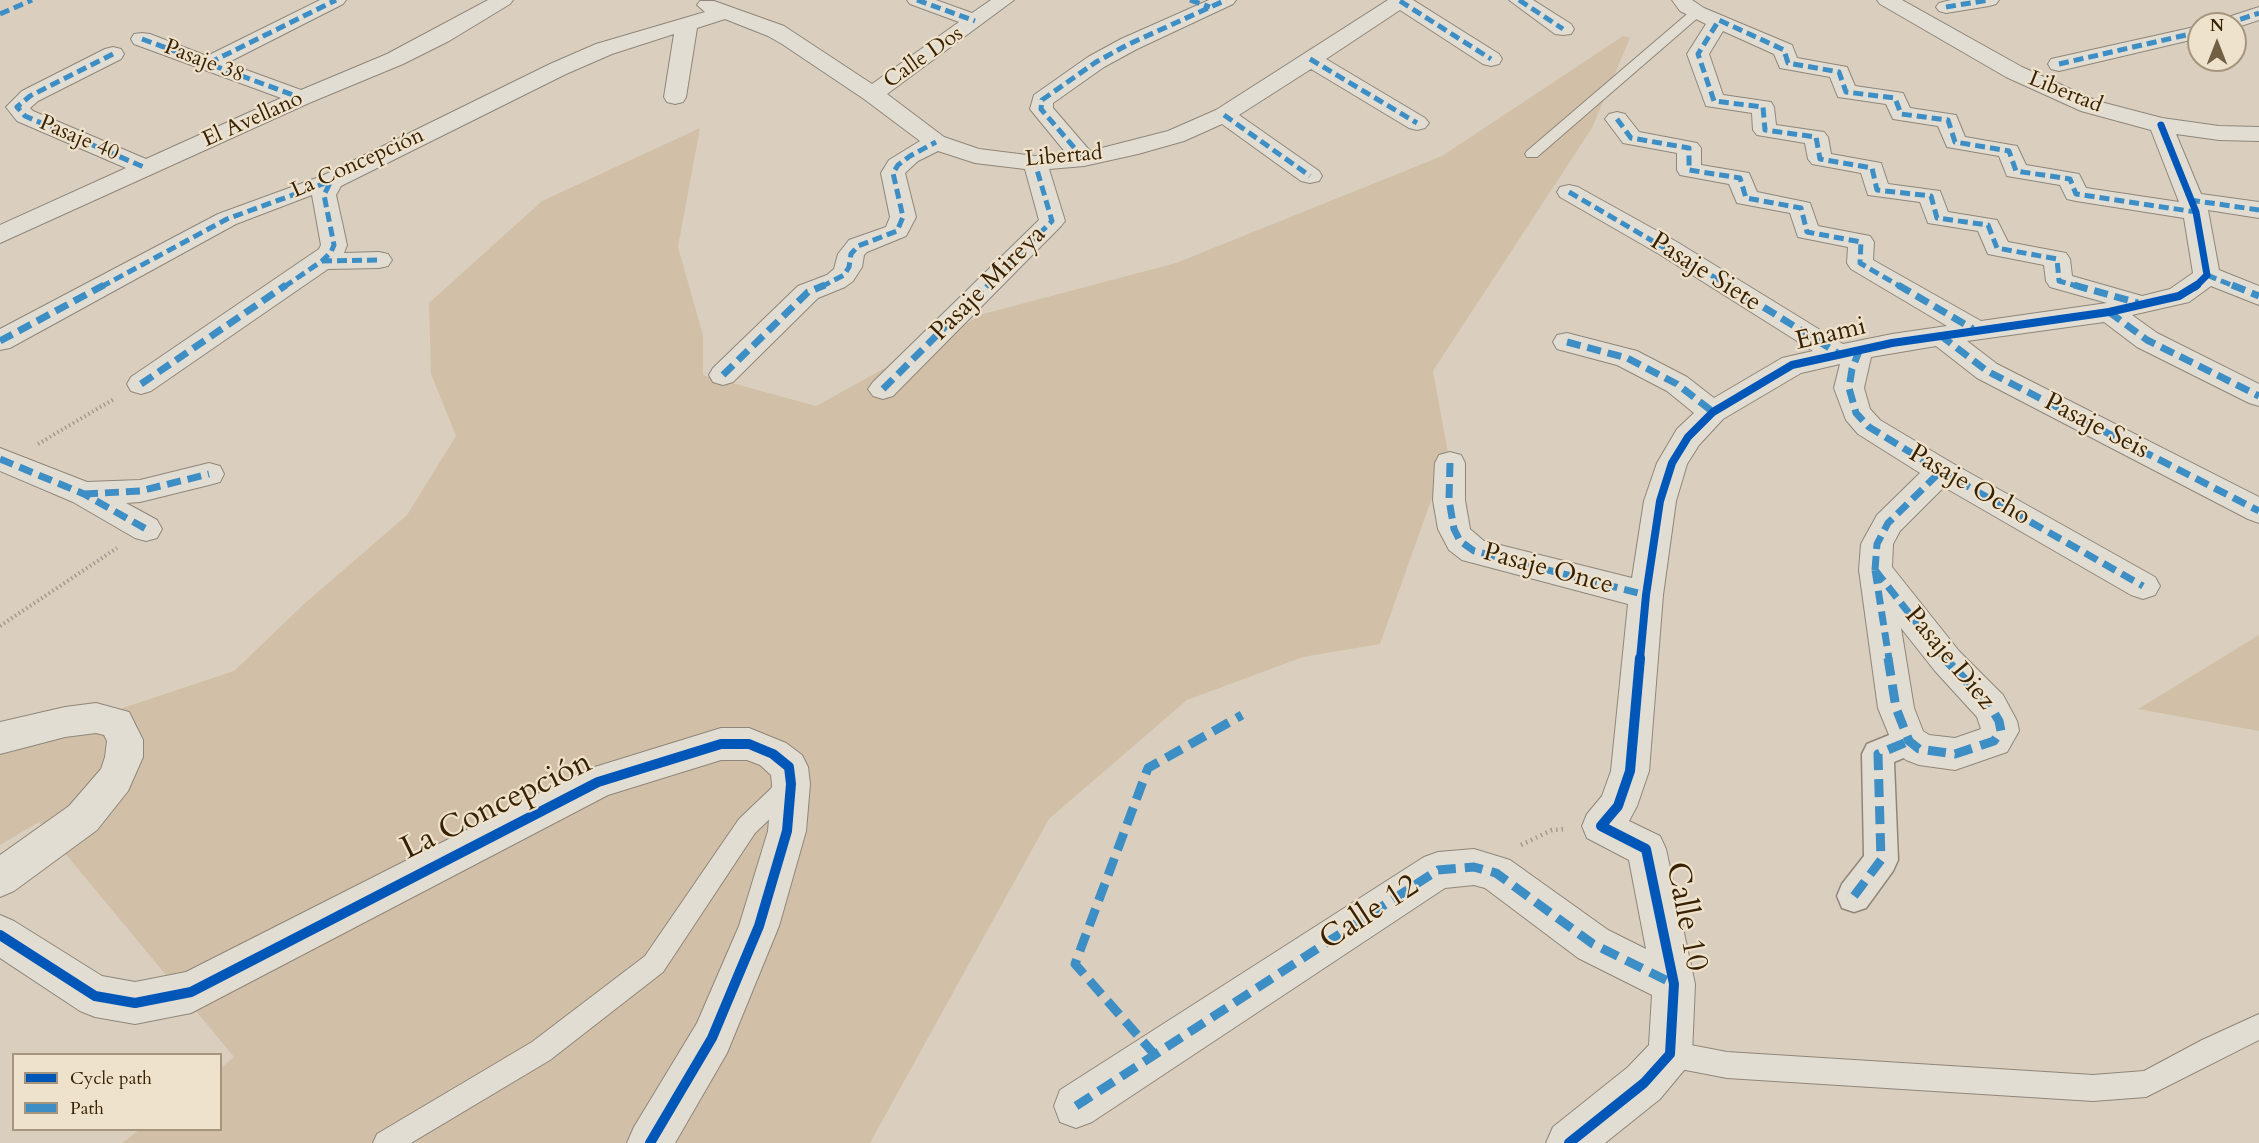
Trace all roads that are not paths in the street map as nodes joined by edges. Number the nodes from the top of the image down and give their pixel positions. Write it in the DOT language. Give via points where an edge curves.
graph roads {
  1 [pos="336,0"];
  2 [pos="693,0"];
  3 [pos="917,0"];
  4 [pos="1005,0"];
  5 [pos="1401,0"];
  6 [pos="1519,0"];
  7 [pos="1887,0"];
  8 [pos="1989,0"];
  9 [pos="1209,2"];
  10 [pos="462,3"];
  11 [pos="494,5"];
  12 [pos="1946,7"];
  13 [pos="1699,11"];
  14 [pos="726,12"];
  15 [pos="975,21"];
  16 [pos="687,23"];
  17 [pos="1563,29"];
  18 [pos="2187,35"];
  19 [pos="142,39"];
  20 [pos="113,54"];
  21 [pos="1310,59"];
  22 [pos="1491,59"];
  23 [pos="209,63"];
  24 [pos="2059,64"];
  25 [pos="872,94"];
  26 [pos="675,97"];
  27 [pos="301,98"];
  28 [pos="1224,115"];
  29 [pos="1617,118"];
  30 [pos="1418,123"];
  31 [pos="2161,125"];
  32 [pos="2259,134"];
  33 [pos="936,142"];
  34 [pos="1532,154"];
  35 [pos="1084,159"];
  36 [pos="1035,163"];
  37 [pos="146,168"];
  38 [pos="1310,176"];
  39 [pos="331,180"];
  40 [pos="1569,192"];
  41 [pos="2193,206"];
  42 [pos="2259,210"];
  43 [pos="0,235"];
  44 [pos="379,260"];
  45 [pos="322,261"];
  46 [pos="2207,275"];
  47 [pos="2259,296"];
  48 [pos="2144,305"];
  49 [pos="2109,312"];
  50 [pos="1973,329"];
  51 [pos="1940,335"];
  52 [pos="0,341"];
  53 [pos="1567,342"];
  54 [pos="1850,352"];
  55 [pos="723,375"];
  56 [pos="141,384"];
  57 [pos="883,389"];
  58 [pos="2259,396"];
  59 [pos="1713,412"];
  60 [pos="2,463"];
  61 [pos="1450,463"];
  62 [pos="1941,471"];
  63 [pos="209,474"];
  64 [pos="84,494"];
  65 [pos="2259,511"];
  66 [pos="146,529"];
  67 [pos="1875,570"];
  68 [pos="2143,586"];
  69 [pos="1646,595"];
  70 [pos="0,738"];
  71 [pos="1909,741"];
  72 [pos="791,784"];
  73 [pos="1601,826"];
  74 [pos="0,878"];
  75 [pos="1854,896"];
  76 [pos="0,935"];
  77 [pos="1674,984"];
  78 [pos="2259,1027"];
  79 [pos="1670,1054"];
  80 [pos="1076,1106"];
  81 [pos="386,1143"];
  82 [pos="650,1143"];
  83 [pos="1569,1143"];
  1 -- 23 [label="street"];
  2 -- 14 [label="street, Libertad"];
  3 -- 15 [label="street"];
  4 -- 15 [label="street, Calle Dos"];
  5 -- 21 [label="street, Libertad"];
  5 -- 22 [label="street"];
  6 -- 17 [label="street"];
  7 -- 31 [label="street, Libertad" via="2048,89 2089,106"];
  8 -- 12 [label="street"];
  9 -- 35 [label="street" via="1096,62 1042,100 1041,109"];
  10 -- 11 [label="street"];
  11 -- 27 [label="street, El Avellano" via="395,59"];
  13 -- 34 [label="lane"];
  13 -- 41 [label="street" via="1784,50 1788,63 1839,72 1846,92 1895,98 1901,114 1947,120 1955,142 2009,151 2016,171 2070,179 2076,194"];
  13 -- 48 [label="street" via="1698,54 1714,101 1763,107 1765,130 1816,137 1820,159 1872,168 1877,190 1931,196 1937,218 1988,225 1997,248 2057,259 2059,281"];
  14 -- 16 [label="street, La Concepción"];
  14 -- 25 [label="street, Libertad" via="776,31"];
  15 -- 25 [label="street, Calle Dos"];
  16 -- 26 [label="street"];
  16 -- 39 [label="street, La Concepción" via="594,53"];
  18 -- 24 [label="street"];
  19 -- 23 [label="street, Pasaje 38"];
  20 -- 37 [label="street, Pasaje 40" via="17,106 25,116"];
  21 -- 28 [label="street, Libertad"];
  21 -- 30 [label="street"];
  23 -- 27 [label="street, Pasaje 38"];
  25 -- 33 [label="street, Libertad"];
  27 -- 37 [label="street, El Avellano"];
  28 -- 35 [label="street, Libertad" via="1176,136"];
  28 -- 38 [label="street"];
  29 -- 50 [label="street" via="1631,138 1689,148 1689,170 1740,178 1746,198 1801,208 1807,232 1861,242 1860,263"];
  31 -- 32 [label="street, Libertad"];
  31 -- 41 [label="street"];
  33 -- 36 [label="street, Libertad" via="975,156"];
  33 -- 55 [label="street" via="910,156 893,173 903,217 897,231 858,246 844,275 808,292"];
  35 -- 36 [label="street, Libertad"];
  36 -- 57 [label="street, Pasaje Mireya" via="1052,221"];
  37 -- 43 [label="street, El Avellano"];
  39 -- 45 [label="street" via="324,195 334,245"];
  39 -- 52 [label="street, La Concepción" via="228,219"];
  40 -- 54 [label="street, Pasaje Siete"];
  41 -- 42 [label="street"];
  41 -- 46 [label="street"];
  44 -- 45 [label="street"];
  45 -- 56 [label="street"];
  46 -- 47 [label="street"];
  46 -- 48 [label="street, Enami" via="2179,296"];
  48 -- 49 [label="street, Enami"];
  49 -- 50 [label="street, Enami"];
  49 -- 58 [label="street" via="2147,340"];
  50 -- 51 [label="street, Enami"];
  51 -- 54 [label="street, Enami"];
  51 -- 65 [label="street, Pasaje Seis" via="1987,371"];
  53 -- 59 [label="street" via="1627,358 1677,384"];
  54 -- 59 [label="street, Enami" via="1792,365"];
  54 -- 62 [label="street, Pasaje Ocho" via="1850,388 1856,414 1869,427"];
  59 -- 69 [label="street, Enami" via="1688,437 1671,463 1660,501"];
  60 -- 64 [label="street"];
  61 -- 69 [label="street, Pasaje Once" via="1449,500 1454,528 1460,541 1474,551"];
  62 -- 67 [label="street, Pasaje Diez" via="1888,523 1877,544"];
  62 -- 68 [label="street, Pasaje Ocho"];
  63 -- 64 [label="street" via="140,491"];
  64 -- 66 [label="street"];
  67 -- 71 [label="street, Pasaje Diez" via="1896,708"];
  67 -- 71 [label="street, Pasaje Diez" via="1947,661 1990,706 2001,731 1994,741 1955,754 1919,749"];
  69 -- 73 [label="street, Enami" via="1630,771 1618,806"];
  70 -- 74 [label="street" via="96,718 116,723 125,740 124,757 115,779 83,818"];
  71 -- 75 [label="street" via="1878,754 1881,860"];
  72 -- 76 [label="street, La Concepción" via="789,767 774,754 749,744 721,744 598,782 190,992 135,1003 95,996"];
  72 -- 81 [label="lane" via="747,826 654,964 541,1051"];
  72 -- 82 [label="street, La Concepción" via="787,831 759,926 711,1038"];
  73 -- 77 [label="street, Calle 10" via="1646,849"];
  77 -- 79 [label="street, Calle 10"];
  77 -- 80 [label="street, Calle 12" via="1593,944 1496,873 1474,867 1438,870"];
  78 -- 79 [label="lane" via="2146,1084 2093,1088 1727,1065"];
  79 -- 83 [label="street" via="1644,1083"];
}
